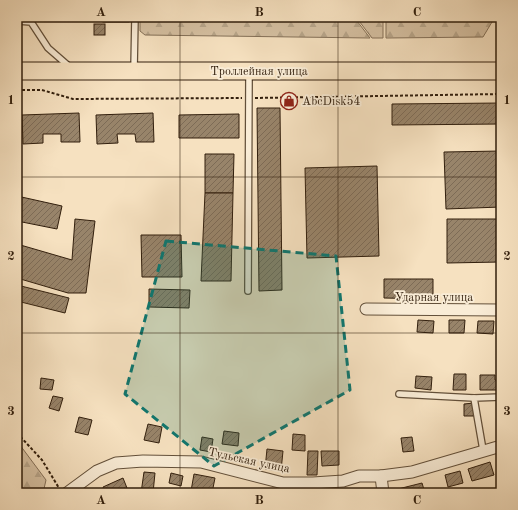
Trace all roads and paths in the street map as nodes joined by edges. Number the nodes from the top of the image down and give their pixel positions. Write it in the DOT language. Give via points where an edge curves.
graph roads {
  1 [pos="135,17"];
  2 [pos="18,21"];
  3 [pos="17,71"];
  4 [pos="134,71"];
  5 [pos="250,71"];
  6 [pos="501,71"];
  7 [pos="75,72"];
  8 [pos="17,90"];
  9 [pos="501,94"];
  10 [pos="249,98"];
  11 [pos="248,291"];
  12 [pos="366,309"];
  13 [pos="501,310"];
  14 [pos="399,394"];
  15 [pos="501,397"];
  16 [pos="474,398"];
  17 [pos="17,432"];
  18 [pos="501,446"];
  19 [pos="483,450"];
  20 [pos="381,476"];
  21 [pos="61,493"];
  22 [pos="68,493"];
  23 [pos="383,493"];
  1 -- 4 [label="lane"];
  2 -- 7 [label="lane" via="31,22 48,48"];
  3 -- 7 [label="main road, Троллейная улица"];
  4 -- 5 [label="main road, Троллейная улица"];
  4 -- 7 [label="main road, Троллейная улица"];
  5 -- 6 [label="main road, Троллейная улица"];
  5 -- 10 [label="lane"];
  8 -- 10 [label="path" via="42,90 73,99"];
  9 -- 10 [label="path"];
  10 -- 11 [label="lane"];
  12 -- 13 [label="street, Ударная улица"];
  14 -- 16 [label="lane"];
  15 -- 16 [label="lane"];
  16 -- 19 [label="lane"];
  17 -- 21 [label="path" via="42,460"];
  18 -- 19 [label="street, Тульская улица"];
  19 -- 20 [label="street, Тульская улица" via="412,472"];
  20 -- 22 [label="street, Тульская улица" via="359,476 343,481 283,483 201,462 143,461 116,463 97,471"];
  20 -- 23 [label="street"];
}
